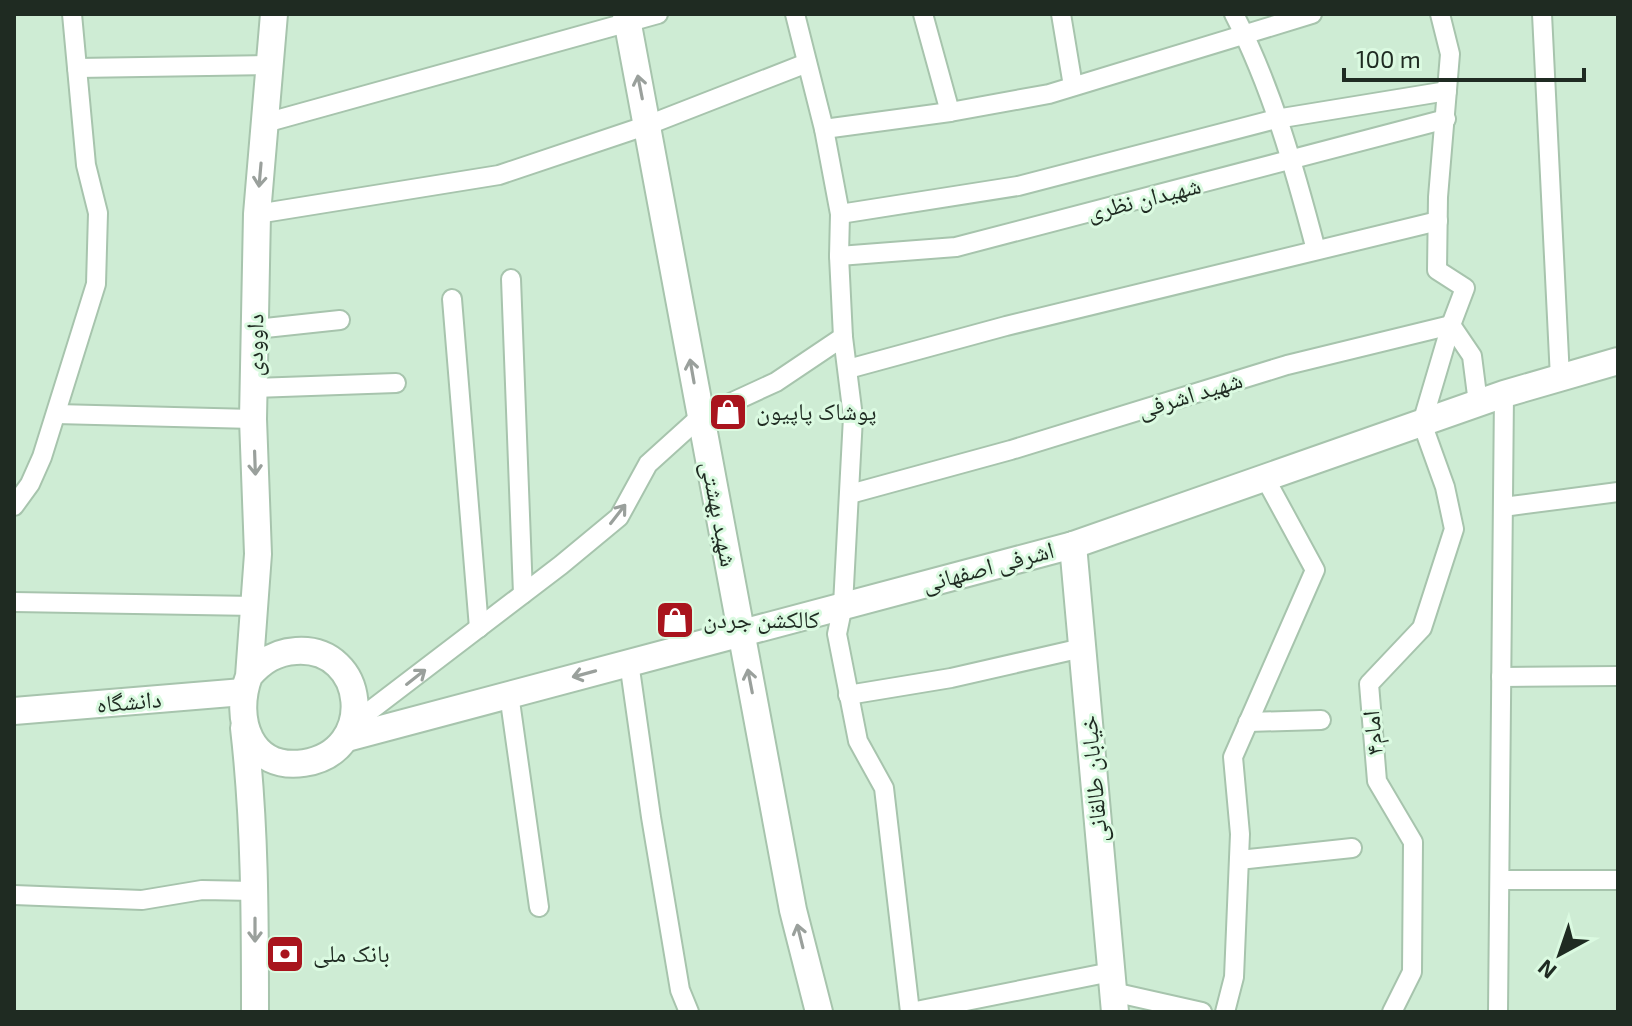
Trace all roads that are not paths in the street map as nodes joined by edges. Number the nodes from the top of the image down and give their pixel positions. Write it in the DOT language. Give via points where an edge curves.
graph roads {
  1 [pos="72,14"];
  2 [pos="274,14"];
  3 [pos="658,14"];
  4 [pos="795,14"];
  5 [pos="923,14"];
  6 [pos="1061,14"];
  7 [pos="1234,14"];
  8 [pos="1312,14"];
  9 [pos="1440,14"];
  10 [pos="1542,14"];
  11 [pos="626,18"];
  12 [pos="1244,35"];
  13 [pos="807,63"];
  14 [pos="269,65"];
  15 [pos="77,68"];
  16 [pos="1073,86"];
  17 [pos="1447,91"];
  18 [pos="950,112"];
  19 [pos="1276,119"];
  20 [pos="1446,119"];
  21 [pos="265,123"];
  22 [pos="648,125"];
  23 [pos="824,129"];
  24 [pos="1292,161"];
  25 [pos="257,214"];
  26 [pos="840,214"];
  27 [pos="1438,221"];
  28 [pos="1316,250"];
  29 [pos="839,256"];
  30 [pos="511,279"];
  31 [pos="452,299"];
  32 [pos="340,320"];
  33 [pos="1451,325"];
  34 [pos="256,329"];
  35 [pos="843,337"];
  36 [pos="1618,361"];
  37 [pos="848,369"];
  38 [pos="1560,378"];
  39 [pos="396,383"];
  40 [pos="254,388"];
  41 [pos="1504,394"];
  42 [pos="1478,403"];
  43 [pos="56,414"];
  44 [pos="700,417"];
  45 [pos="253,419"];
  46 [pos="1422,423"];
  47 [pos="1265,478"];
  48 [pos="1618,492"];
  49 [pos="850,494"];
  50 [pos="14,506"];
  51 [pos="1503,507"];
  52 [pos="1073,545"];
  53 [pos="523,594"];
  54 [pos="14,602"];
  55 [pos="843,605"];
  56 [pos="255,606"];
  57 [pos="479,628"];
  58 [pos="741,632"];
  59 [pos="1082,648"];
  60 [pos="629,662"];
  61 [pos="1618,676"];
  62 [pos="1501,677"];
  63 [pos="246,684"];
  64 [pos="509,694"];
  65 [pos="848,695"];
  66 [pos="14,711"];
  67 [pos="1321,720"];
  68 [pos="1248,722"];
  69 [pos="243,724"];
  70 [pos="350,730"];
  71 [pos="1352,848"];
  72 [pos="1239,860"];
  73 [pos="1500,880"];
  74 [pos="1618,880"];
  75 [pos="255,891"];
  76 [pos="14,895"];
  77 [pos="539,907"];
  78 [pos="1113,992"];
  79 [pos="255,1012"];
  80 [pos="689,1012"];
  81 [pos="819,1012"];
  82 [pos="910,1012"];
  83 [pos="1202,1012"];
  84 [pos="1225,1012"];
  85 [pos="1392,1012"];
  86 [pos="1498,1012"];
  1 -- 15 [label="street"];
  2 -- 14 [label="main road, داوودی"];
  3 -- 11 [label="street"];
  4 -- 13 [label="street"];
  5 -- 18 [label="street"];
  6 -- 16 [label="street"];
  7 -- 12 [label="street"];
  8 -- 12 [label="street"];
  9 -- 17 [label="street" via="1450,54"];
  10 -- 38 [label="street"];
  11 -- 21 [label="street"];
  22 -- 11 [label="main road, شهید بهشتی, one-way"];
  12 -- 16 [label="street"];
  12 -- 19 [label="street"];
  13 -- 22 [label="street"];
  13 -- 23 [label="street"];
  14 -- 15 [label="street"];
  14 -- 21 [label="main road, داوودی"];
  15 -- 43 [label="street" via="86,165 98,213 96,284"];
  16 -- 18 [label="street"];
  17 -- 19 [label="street"];
  17 -- 20 [label="street"];
  18 -- 23 [label="street"];
  19 -- 24 [label="street"];
  19 -- 26 [label="street" via="1018,186"];
  20 -- 24 [label="street, شهیدان نظری"];
  20 -- 27 [label="street"];
  21 -- 25 [label="main road, داوودی, one-way"];
  22 -- 25 [label="street" via="499,175"];
  44 -- 22 [label="main road, شهید بهشتی, one-way"];
  23 -- 26 [label="street"];
  24 -- 28 [label="street"];
  24 -- 29 [label="street, شهیدان نظری" via="956,247"];
  25 -- 34 [label="main road, داوودی"];
  26 -- 29 [label="street"];
  27 -- 28 [label="street"];
  27 -- 33 [label="street" via="1437,270 1465,288"];
  28 -- 37 [label="street"];
  29 -- 35 [label="street"];
  30 -- 53 [label="street"];
  31 -- 57 [label="street"];
  32 -- 34 [label="street"];
  33 -- 42 [label="street" via="1472,356"];
  33 -- 46 [label="street"];
  33 -- 49 [label="street, شهید اشرفی" via="1287,365"];
  34 -- 40 [label="main road, داوودی"];
  35 -- 37 [label="street"];
  35 -- 44 [label="street" via="776,382"];
  36 -- 38 [label="main road, اشرفی اصفهانی"];
  37 -- 49 [label="street" via="853,417"];
  38 -- 41 [label="main road, اشرفی اصفهانی"];
  39 -- 40 [label="street"];
  40 -- 45 [label="main road, داوودی"];
  41 -- 42 [label="main road, اشرفی اصفهانی"];
  41 -- 51 [label="street"];
  42 -- 46 [label="main road, اشرفی اصفهانی"];
  43 -- 45 [label="street"];
  43 -- 50 [label="street" via="30,484"];
  53 -- 44 [label="street, one-way" via="619,517 648,464"];
  44 -- 58 [label="main road, شهید بهشتی"];
  45 -- 56 [label="main road, داوودی, one-way"];
  46 -- 47 [label="main road, اشرفی اصفهانی"];
  46 -- 85 [label="street, امام۴" via="1454,529 1422,628 1369,684 1377,781 1413,842 1412,972"];
  47 -- 52 [label="main road, اشرفی اصفهانی"];
  47 -- 68 [label="street" via="1315,570"];
  48 -- 51 [label="street"];
  49 -- 55 [label="street"];
  51 -- 62 [label="street"];
  52 -- 55 [label="main road, اشرفی اصفهانی"];
  52 -- 59 [label="main road, خیابان طالقانی"];
  53 -- 57 [label="street"];
  54 -- 56 [label="street"];
  55 -- 58 [label="main road, اشرفی اصفهانی"];
  55 -- 65 [label="street" via="837,634"];
  56 -- 63 [label="main road, داوودی"];
  70 -- 57 [label="street, one-way"];
  58 -- 60 [label="main road, اشرفی اصفهانی"];
  81 -- 58 [label="main road, شهید بهشتی, one-way" via="793,910"];
  59 -- 65 [label="street"];
  59 -- 78 [label="main road, خیابان طالقانی"];
  60 -- 64 [label="main road, اشرفی اصفهانی, one-way"];
  60 -- 80 [label="street" via="680,990"];
  61 -- 62 [label="street"];
  62 -- 73 [label="street"];
  63 -- 66 [label="main road, دانشگاه"];
  63 -- 69 [label="main road"];
  63 -- 70 [label="main road" via="259,664 274,656 305,650 321,654 347,675 354,691"];
  64 -- 70 [label="main road, اشرفی اصفهانی"];
  64 -- 77 [label="street"];
  65 -- 82 [label="street" via="858,741 884,788"];
  67 -- 68 [label="street"];
  68 -- 72 [label="street" via="1233,757"];
  69 -- 70 [label="main road" via="262,751 292,765 323,759 337,750"];
  69 -- 75 [label="main road"];
  71 -- 72 [label="street"];
  72 -- 84 [label="street" via="1234,977"];
  73 -- 74 [label="street"];
  73 -- 86 [label="street"];
  75 -- 76 [label="street" via="202,890 142,900"];
  75 -- 79 [label="main road, one-way"];
  78 -- 82 [label="street"];
  78 -- 83 [label="street"];
}
